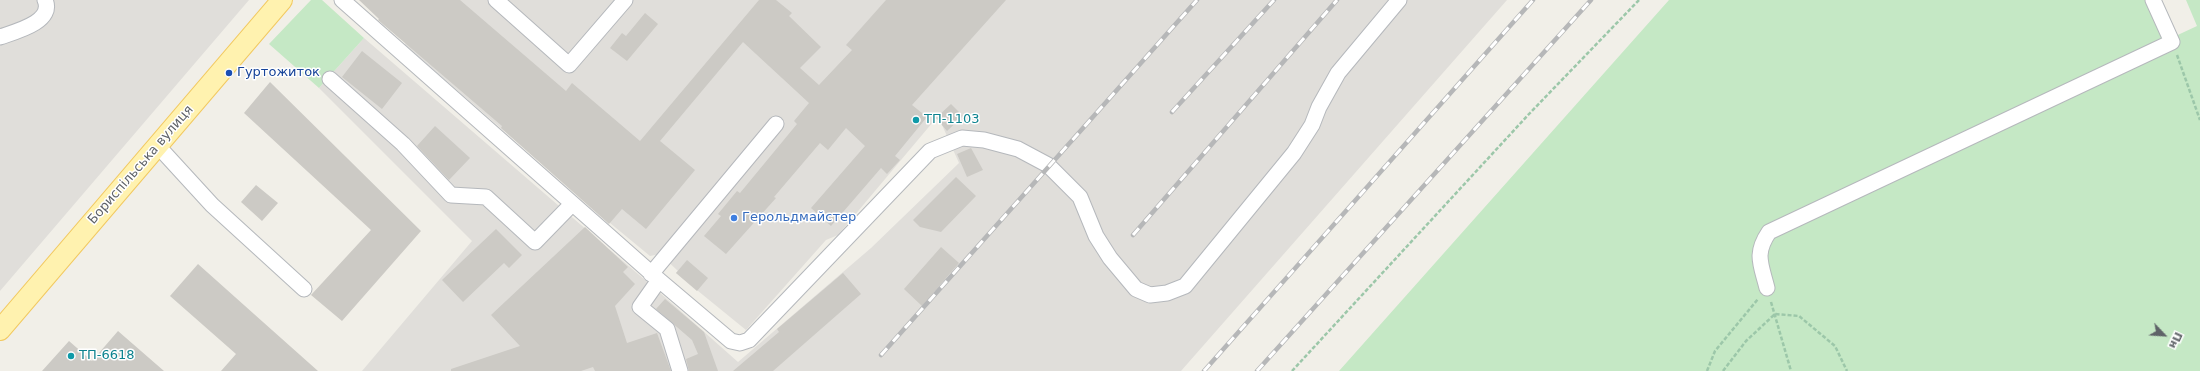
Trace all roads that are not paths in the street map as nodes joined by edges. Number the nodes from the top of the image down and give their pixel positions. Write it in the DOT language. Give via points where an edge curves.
graph roads {
  1 [pos="45,0"];
  2 [pos="282,0"];
  3 [pos="342,0"];
  4 [pos="496,0"];
  5 [pos="625,0"];
  6 [pos="1399,0"];
  7 [pos="2153,0"];
  8 [pos="0,37"];
  9 [pos="330,79"];
  10 [pos="776,124"];
  11 [pos="157,145"];
  12 [pos="572,204"];
  13 [pos="655,277"];
  14 [pos="1768,288"];
  15 [pos="304,289"];
  16 [pos="0,330"];
  17 [pos="680,371"];
  1 -- 8 [label="lane" via="44,14 37,23"];
  2 -- 11 [label="main road, Бориспільська вулиця"];
  3 -- 12 [label="lane"];
  4 -- 5 [label="lane" via="569,65"];
  6 -- 13 [label="lane" via="1338,73 1312,125 1294,153 1185,286 1167,293 1150,295 1136,289 1110,258 1096,236 1080,197 1048,165 1018,149 984,140 962,138 930,151 749,340 740,343 731,341"];
  7 -- 14 [label="lane" via="2172,42 1769,232 1762,242 1758,255"];
  9 -- 12 [label="lane" via="403,144 451,195 486,197 535,242"];
  10 -- 13 [label="lane"];
  11 -- 15 [label="lane" via="212,205"];
  11 -- 16 [label="main road, Бориспільська вулиця"];
  12 -- 13 [label="lane"];
  13 -- 17 [label="lane" via="640,307 667,330"];
}
